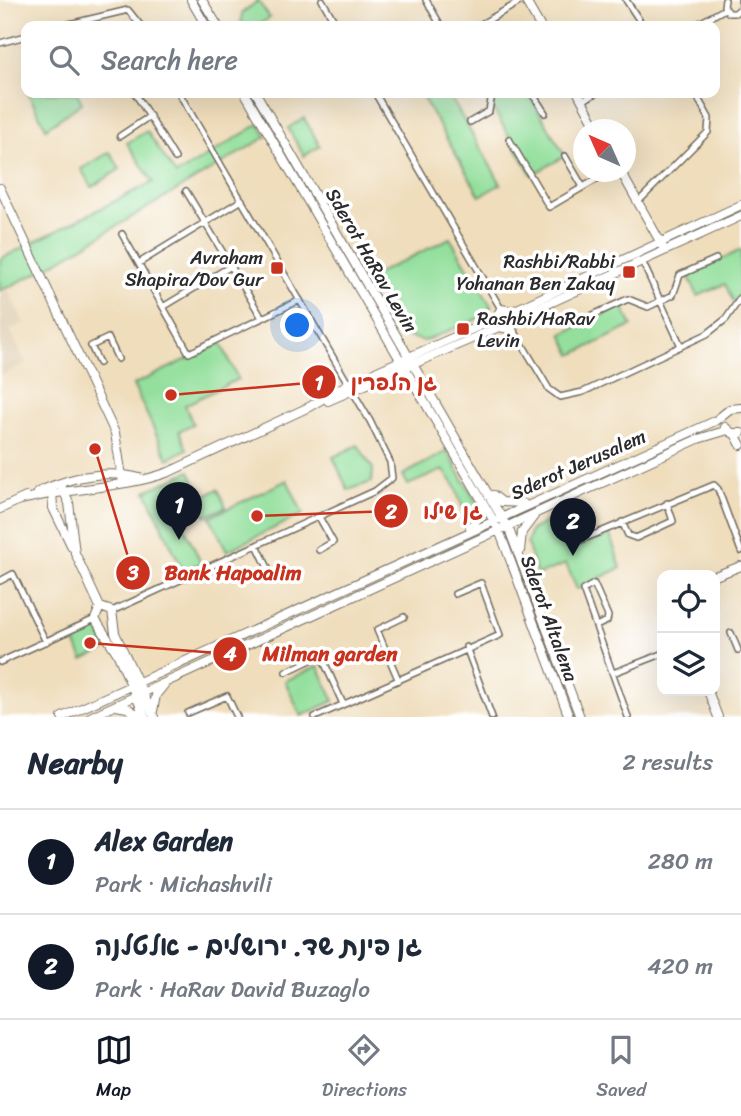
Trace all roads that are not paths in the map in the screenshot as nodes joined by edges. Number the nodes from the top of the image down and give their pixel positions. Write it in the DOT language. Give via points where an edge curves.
graph roads {
  1 [pos="191,0"];
  2 [pos="202,0"];
  3 [pos="322,0"];
  4 [pos="426,0"];
  5 [pos="524,0"];
  6 [pos="626,0"];
  7 [pos="725,0"];
  8 [pos="741,8"];
  9 [pos="725,9"];
  10 [pos="82,21"];
  11 [pos="137,21"];
  12 [pos="203,21"];
  13 [pos="215,21"];
  14 [pos="334,21"];
  15 [pos="438,21"];
  16 [pos="487,21"];
  17 [pos="537,21"];
  18 [pos="640,21"];
  19 [pos="703,21"];
  20 [pos="21,37"];
  21 [pos="0,43"];
  22 [pos="138,98"];
  23 [pos="182,98"];
  24 [pos="248,98"];
  25 [pos="259,98"];
  26 [pos="378,98"];
  27 [pos="490,98"];
  28 [pos="535,98"];
  29 [pos="581,98"];
  30 [pos="698,98"];
  31 [pos="545,113"];
  32 [pos="150,116"];
  33 [pos="592,119"];
  34 [pos="470,122"];
  35 [pos="120,136"];
  36 [pos="509,139"];
  37 [pos="565,156"];
  38 [pos="175,158"];
  39 [pos="592,182"];
  40 [pos="627,182"];
  41 [pos="583,187"];
  42 [pos="0,188"];
  43 [pos="186,191"];
  44 [pos="242,200"];
  45 [pos="638,202"];
  46 [pos="741,205"];
  47 [pos="741,216"];
  48 [pos="205,223"];
  49 [pos="122,234"];
  50 [pos="662,246"];
  51 [pos="716,259"];
  52 [pos="642,261"];
  53 [pos="139,263"];
  54 [pos="231,266"];
  55 [pos="741,297"];
  56 [pos="300,300"];
  57 [pos="660,301"];
  58 [pos="163,307"];
  59 [pos="501,309"];
  60 [pos="515,314"];
  61 [pos="593,315"];
  62 [pos="262,318"];
  63 [pos="497,323"];
  64 [pos="512,327"];
  65 [pos="404,345"];
  66 [pos="392,346"];
  67 [pos="681,346"];
  68 [pos="429,353"];
  69 [pos="118,359"];
  70 [pos="412,360"];
  71 [pos="99,363"];
  72 [pos="403,365"];
  73 [pos="384,369"];
  74 [pos="425,383"];
  75 [pos="351,388"];
  76 [pos="741,408"];
  77 [pos="725,414"];
  78 [pos="735,432"];
  79 [pos="741,445"];
  80 [pos="120,455"];
  81 [pos="107,474"];
  82 [pos="123,478"];
  83 [pos="55,484"];
  84 [pos="78,488"];
  85 [pos="64,490"];
  86 [pos="488,491"];
  87 [pos="50,493"];
  88 [pos="36,496"];
  89 [pos="480,497"];
  90 [pos="21,500"];
  91 [pos="531,502"];
  92 [pos="69,503"];
  93 [pos="667,503"];
  94 [pos="52,508"];
  95 [pos="0,509"];
  96 [pos="540,512"];
  97 [pos="319,517"];
  98 [pos="497,518"];
  99 [pos="622,523"];
  100 [pos="503,528"];
  101 [pos="462,533"];
  102 [pos="582,540"];
  103 [pos="471,543"];
  104 [pos="257,545"];
  105 [pos="319,550"];
  106 [pos="508,551"];
  107 [pos="741,551"];
  108 [pos="75,553"];
  109 [pos="520,558"];
  110 [pos="741,566"];
  111 [pos="720,574"];
  112 [pos="251,578"];
  113 [pos="0,580"];
  114 [pos="455,594"];
  115 [pos="100,607"];
  116 [pos="112,616"];
  117 [pos="404,617"];
  118 [pos="98,622"];
  119 [pos="596,626"];
  120 [pos="731,633"];
  121 [pos="46,642"];
  122 [pos="466,647"];
  123 [pos="739,649"];
  124 [pos="657,656"];
  125 [pos="741,658"];
  126 [pos="0,662"];
  127 [pos="129,670"];
  128 [pos="286,671"];
  129 [pos="613,673"];
  130 [pos="154,676"];
  131 [pos="398,679"];
  132 [pos="169,681"];
  133 [pos="136,684"];
  134 [pos="117,692"];
  135 [pos="140,694"];
  136 [pos="710,696"];
  137 [pos="343,704"];
  138 [pos="113,706"];
  139 [pos="188,713"];
  140 [pos="148,716"];
  141 [pos="62,717"];
  142 [pos="90,717"];
  143 [pos="237,717"];
  144 [pos="315,717"];
  145 [pos="492,717"];
  146 [pos="569,717"];
  147 [pos="580,717"];
  148 [pos="628,717"];
  149 [pos="718,717"];
  1 -- 12 [label="main road"];
  2 -- 13 [label="main road"];
  3 -- 14 [label="street"];
  4 -- 15 [label="street"];
  5 -- 16 [label="street"];
  5 -- 17 [label="main road"];
  6 -- 18 [label="street"];
  7 -- 9 [label="street"];
  8 -- 9 [label="street" via="732,13"];
  9 -- 19 [label="street"];
  10 -- 11 [label="street" via="128,10"];
  20 -- 21 [label="street"];
  22 -- 32 [label="street"];
  23 -- 44 [label="street"];
  24 -- 66 [label="main road, Sderot HaRav Levin"];
  25 -- 65 [label="main road, Sderot HaRav Levin"];
  26 -- 59 [label="street"];
  27 -- 34 [label="street" via="489,111"];
  28 -- 31 [label="street"];
  29 -- 33 [label="main road"];
  30 -- 45 [label="street" via="709,118 708,132"];
  32 -- 35 [label="street"];
  32 -- 38 [label="street"];
  36 -- 41 [label="street" via="549,207"];
  37 -- 41 [label="street"];
  39 -- 41 [label="street"];
  40 -- 45 [label="main road"];
  42 -- 80 [label="main road" via="115,433"];
  43 -- 48 [label="street"];
  44 -- 48 [label="street"];
  44 -- 56 [label="street"];
  45 -- 50 [label="main road"];
  46 -- 50 [label="main road"];
  47 -- 50 [label="main road"];
  48 -- 53 [label="street"];
  48 -- 54 [label="street"];
  49 -- 53 [label="street"];
  50 -- 52 [label="main road"];
  50 -- 60 [label="main road"];
  51 -- 57 [label="street" via="680,275 673,295"];
  52 -- 57 [label="street"];
  52 -- 60 [label="main road"];
  53 -- 58 [label="street"];
  54 -- 58 [label="street"];
  54 -- 62 [label="street"];
  55 -- 67 [label="street" via="718,327"];
  56 -- 62 [label="street"];
  56 -- 75 [label="street"];
  57 -- 61 [label="street" via="648,307 628,299"];
  57 -- 67 [label="street"];
  58 -- 62 [label="street" via="189,353"];
  59 -- 60 [label="main road"];
  59 -- 63 [label="main road"];
  60 -- 64 [label="main road"];
  63 -- 64 [label="main road"];
  63 -- 68 [label="main road"];
  64 -- 67 [label="street" via="549,389 559,397 583,392"];
  65 -- 68 [label="main road"];
  65 -- 70 [label="main road, Sderot HaRav Levin"];
  66 -- 72 [label="main road, Sderot HaRav Levin"];
  66 -- 73 [label="main road"];
  68 -- 70 [label="main road"];
  68 -- 74 [label="main road"];
  69 -- 71 [label="street" via="108,338 91,346"];
  70 -- 72 [label="main road"];
  70 -- 74 [label="main road, Sderot HaRav Levin"];
  72 -- 73 [label="main road"];
  72 -- 75 [label="main road"];
  72 -- 89 [label="main road, Sderot HaRav Levin"];
  73 -- 75 [label="main road"];
  74 -- 86 [label="main road, Sderot HaRav Levin"];
  75 -- 82 [label="main road" via="169,472 145,479"];
  75 -- 97 [label="street" via="390,462 392,478"];
  76 -- 77 [label="main road, Sderot Jerusalem"];
  77 -- 78 [label="main road" via="724,423"];
  77 -- 91 [label="main road, Sderot Jerusalem"];
  78 -- 79 [label="main road"];
  78 -- 96 [label="main road, Sderot Jerusalem" via="698,439"];
  80 -- 81 [label="main road"];
  80 -- 82 [label="main road"];
  81 -- 82 [label="main road"];
  81 -- 83 [label="main road"];
  82 -- 84 [label="main road"];
  83 -- 85 [label="main road"];
  83 -- 87 [label="main road"];
  83 -- 90 [label="main road"];
  84 -- 85 [label="main road"];
  84 -- 92 [label="main road"];
  85 -- 87 [label="main road"];
  85 -- 92 [label="main road"];
  86 -- 91 [label="main road" via="502,502"];
  86 -- 98 [label="main road, Sderot HaRav Levin"];
  87 -- 88 [label="main road"];
  87 -- 94 [label="main road"];
  88 -- 90 [label="main road"];
  88 -- 94 [label="main road"];
  89 -- 98 [label="main road, Sderot HaRav Levin"];
  89 -- 101 [label="main road" via="480,518"];
  90 -- 95 [label="main road"];
  91 -- 98 [label="main road, Sderot Jerusalem"];
  92 -- 108 [label="main road"];
  93 -- 99 [label="street"];
  93 -- 99 [label="street" via="673,521 636,538 628,535"];
  93 -- 107 [label="street" via="714,485"];
  94 -- 108 [label="main road"];
  96 -- 100 [label="main road, Sderot Jerusalem"];
  96 -- 109 [label="main road" via="522,532"];
  97 -- 104 [label="street"];
  97 -- 105 [label="street" via="333,542"];
  98 -- 100 [label="main road, Sderot Altalena"];
  98 -- 101 [label="main road, Sderot Jerusalem"];
  99 -- 102 [label="street"];
  100 -- 103 [label="main road, Sderot Jerusalem"];
  100 -- 106 [label="main road, Sderot Altalena"];
  100 -- 109 [label="main road, Sderot Altalena"];
  101 -- 130 [label="main road, Sderot Jerusalem"];
  103 -- 106 [label="main road" via="492,539"];
  103 -- 132 [label="main road, Sderot Jerusalem"];
  104 -- 112 [label="street" via="268,568"];
  104 -- 116 [label="street"];
  106 -- 146 [label="main road, Sderot Altalena"];
  108 -- 115 [label="main road"];
  109 -- 147 [label="main road, Sderot Altalena"];
  110 -- 111 [label="main road"];
  113 -- 121 [label="street" via="13,574"];
  114 -- 122 [label="street" via="481,583 500,635"];
  115 -- 116 [label="main road" via="108,607"];
  115 -- 118 [label="main road"];
  116 -- 118 [label="main road"];
  116 -- 127 [label="main road"];
  117 -- 131 [label="street" via="377,630"];
  118 -- 121 [label="street"];
  118 -- 127 [label="main road"];
  119 -- 119 [label="street" via="583,590 594,584 608,616"];
  119 -- 129 [label="street"];
  120 -- 123 [label="street"];
  121 -- 126 [label="street"];
  122 -- 131 [label="street"];
  122 -- 145 [label="street"];
  123 -- 125 [label="street"];
  124 -- 129 [label="street"];
  127 -- 130 [label="main road"];
  127 -- 133 [label="main road"];
  127 -- 134 [label="main road"];
  128 -- 137 [label="street" via="321,655"];
  129 -- 148 [label="street"];
  130 -- 133 [label="main road, Sderot Jerusalem"];
  131 -- 137 [label="street"];
  132 -- 135 [label="main road, Sderot Jerusalem"];
  132 -- 140 [label="main road" via="156,695"];
  133 -- 134 [label="main road, Sderot Jerusalem"];
  133 -- 135 [label="main road"];
  134 -- 141 [label="main road, Sderot Jerusalem"];
  135 -- 138 [label="main road, Sderot Jerusalem"];
  135 -- 140 [label="main road"];
  136 -- 149 [label="main road"];
  137 -- 144 [label="street"];
  138 -- 140 [label="main road"];
  138 -- 142 [label="main road, Sderot Jerusalem"];
  139 -- 143 [label="street" via="227,696"];
}
